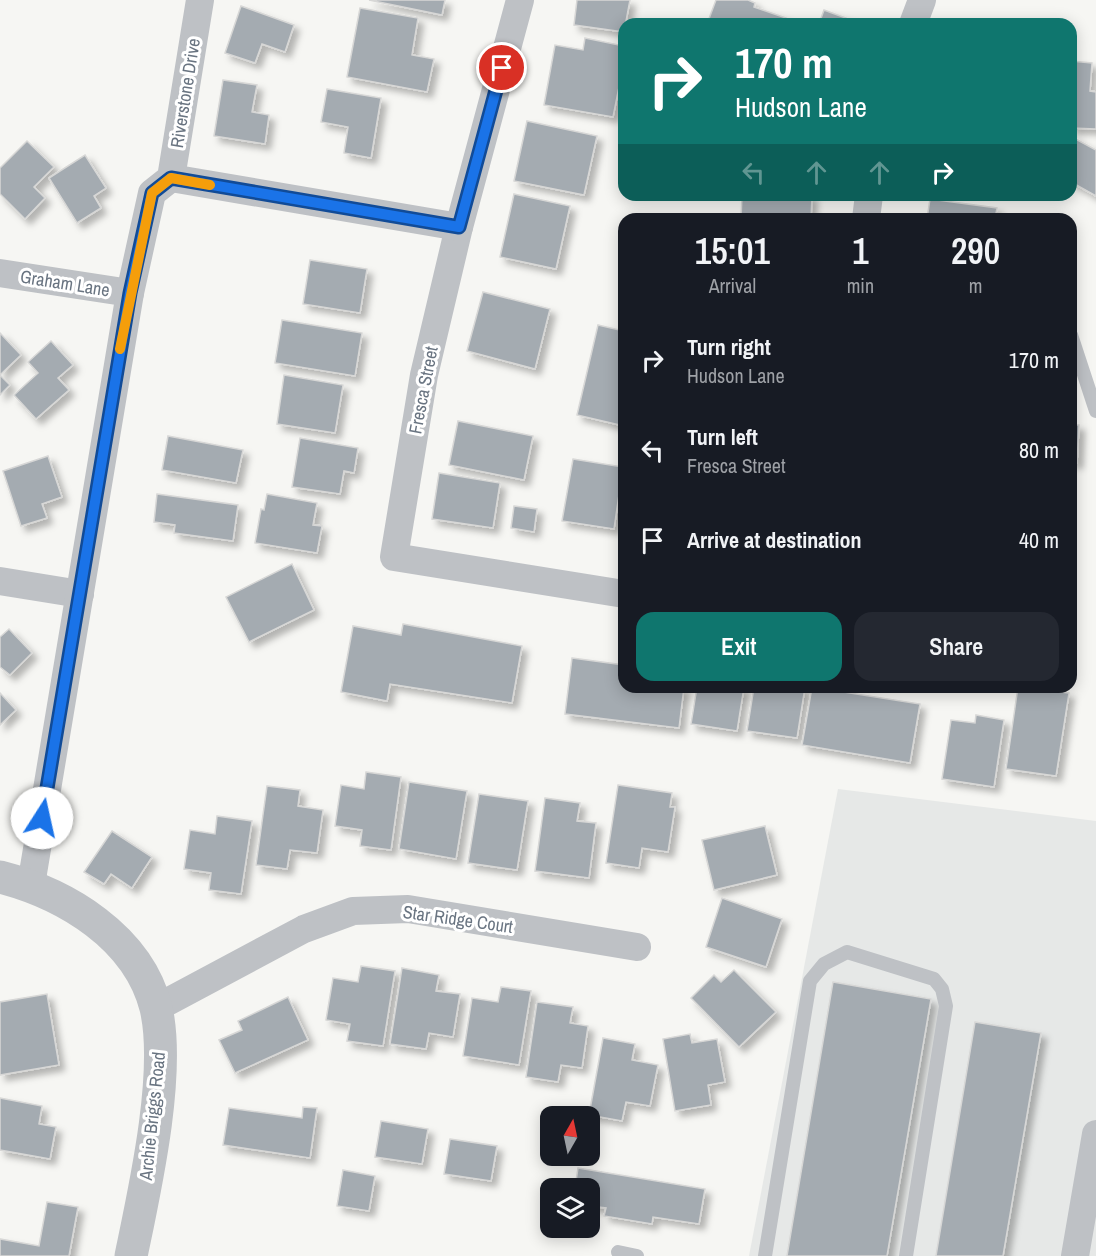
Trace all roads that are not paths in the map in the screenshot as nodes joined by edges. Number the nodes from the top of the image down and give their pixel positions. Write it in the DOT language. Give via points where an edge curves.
graph roads {
  1 [pos="200,0"];
  2 [pos="520,0"];
  3 [pos="922,0"];
  4 [pos="915,18"];
  5 [pos="171,178"];
  6 [pos="459,227"];
  7 [pos="0,273"];
  8 [pos="130,293"];
  9 [pos="1077,353"];
  10 [pos="1096,411"];
  11 [pos="0,581"];
  12 [pos="618,593"];
  13 [pos="80,594"];
  14 [pos="15,881"];
  15 [pos="637,947"];
  16 [pos="156,1008"];
  17 [pos="1096,1134"];
  18 [pos="618,1252"];
  19 [pos="131,1256"];
  20 [pos="638,1256"];
  21 [pos="765,1256"];
  22 [pos="906,1256"];
  23 [pos="1075,1256"];
  1 -- 5 [label="street, Riverstone Drive"];
  2 -- 6 [label="street, Fresca Street"];
  3 -- 4 [label="street"];
  5 -- 6 [label="street"];
  5 -- 8 [label="street" via="152,193"];
  6 -- 12 [label="street, Fresca Street" via="424,375 394,558"];
  7 -- 8 [label="street, Graham Lane"];
  8 -- 13 [label="street"];
  9 -- 10 [label="lane"];
  11 -- 13 [label="street"];
  13 -- 14 [label="street"];
  14 -- 16 [label="street, Archie Briggs Road" via="88,916 121,944 144,978"];
  15 -- 16 [label="street, Star Ridge Court" via="408,909 353,911 304,929"];
  16 -- 19 [label="street, Archie Briggs Road" via="160,1078"];
  17 -- 23 [label="street"];
  18 -- 20 [label="lane"];
  21 -- 22 [label="lane" via="810,981 824,964 847,952 934,979 942,989 946,1006"];
}
